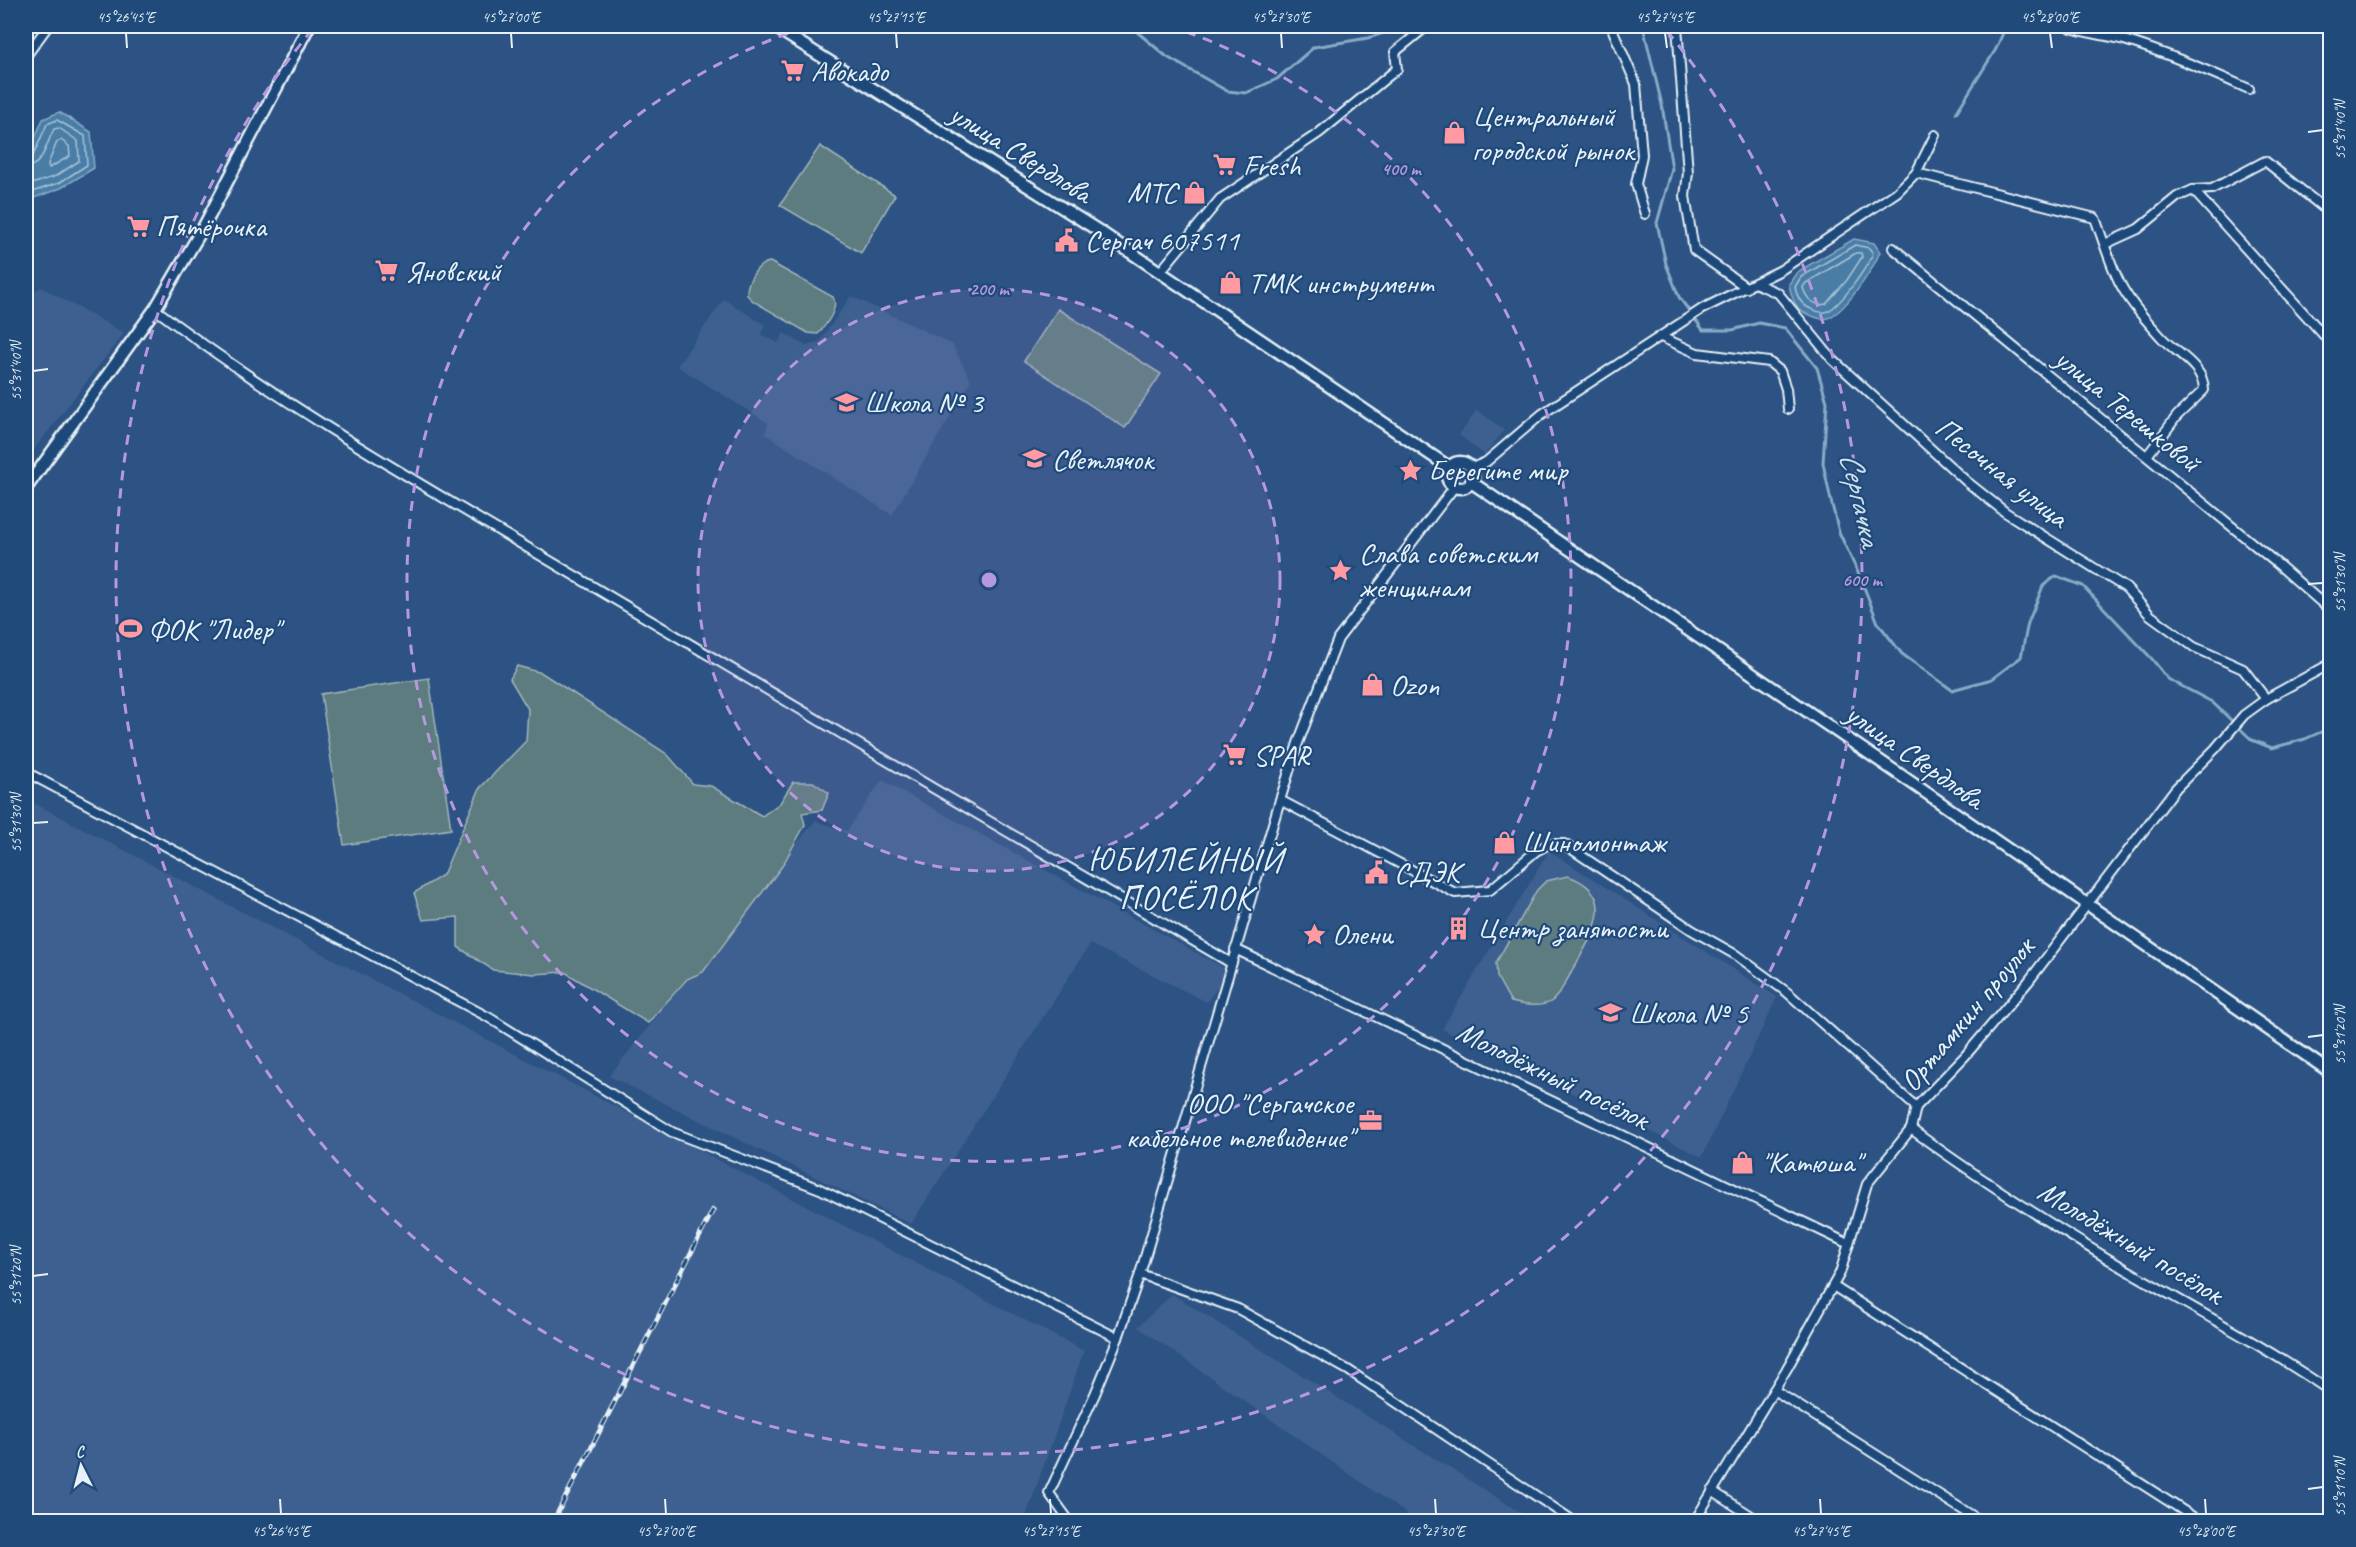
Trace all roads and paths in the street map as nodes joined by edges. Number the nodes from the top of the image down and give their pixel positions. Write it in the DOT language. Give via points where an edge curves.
graph roads {
  1 [pos="48,26"];
  2 [pos="309,26"];
  3 [pos="773,26"];
  4 [pos="1427,26"];
  5 [pos="1611,26"];
  6 [pos="1677,26"];
  7 [pos="2066,26"];
  8 [pos="26,56"];
  9 [pos="2249,89"];
  10 [pos="1935,135"];
  11 [pos="1916,173"];
  12 [pos="2193,190"];
  13 [pos="2331,213"];
  14 [pos="1645,214"];
  15 [pos="2105,244"];
  16 [pos="1893,248"];
  17 [pos="1160,272"];
  18 [pos="1755,283"];
  19 [pos="1747,288"];
  20 [pos="155,309"];
  21 [pos="1661,337"];
  22 [pos="2331,342"];
  23 [pos="1788,409"];
  24 [pos="2146,456"];
  25 [pos="1449,467"];
  26 [pos="1472,468"];
  27 [pos="1471,482"];
  28 [pos="1455,486"];
  29 [pos="26,488"];
  30 [pos="2331,610"];
  31 [pos="2331,664"];
  32 [pos="2265,699"];
  33 [pos="26,772"];
  34 [pos="1280,800"];
  35 [pos="2087,904"];
  36 [pos="1235,949"];
  37 [pos="1231,963"];
  38 [pos="2331,1072"];
  39 [pos="1916,1107"];
  40 [pos="1911,1129"];
  41 [pos="1849,1244"];
  42 [pos="1140,1274"];
  43 [pos="1833,1286"];
  44 [pos="1118,1338"];
  45 [pos="1774,1390"];
  46 [pos="2331,1390"];
  47 [pos="1712,1491"];
  48 [pos="1070,1521"];
  49 [pos="1575,1521"];
  50 [pos="1694,1521"];
  51 [pos="1761,1521"];
  52 [pos="1982,1521"];
  53 [pos="2201,1521"];
  1 -- 8 [label="street"];
  2 -- 20 [label="street" via="203,228"];
  3 -- 17 [label="street, улица Свердлова"];
  4 -- 17 [label="street" via="1395,52 1396,69 1319,133 1220,199"];
  5 -- 14 [label="street" via="1636,84 1642,155 1636,184"];
  6 -- 19 [label="street" via="1688,173 1685,196 1694,250"];
  7 -- 9 [label="street" via="2122,39"];
  10 -- 11 [label="street"];
  11 -- 15 [label="street" via="2095,218"];
  11 -- 18 [label="street" via="1897,192 1781,270"];
  12 -- 13 [label="street" via="2212,189 2265,161"];
  12 -- 15 [label="street" via="2177,197 2138,229"];
  12 -- 22 [label="street"];
  15 -- 24 [label="street" via="2130,301 2200,373 2204,382 2204,390 2177,416"];
  16 -- 24 [label="street, улица Терешковой"];
  17 -- 25 [label="street, улица Свердлова"];
  18 -- 19 [label="street"];
  18 -- 32 [label="street, Песочная улица" via="1778,293 1832,359 1966,481 2005,512 2126,588 2150,615 2194,647 2243,669"];
  19 -- 21 [label="street" via="1702,309"];
  20 -- 29 [label="street"];
  20 -- 37 [label="street" via="267,389 423,485"];
  21 -- 23 [label="street" via="1697,353 1769,362 1780,371"];
  21 -- 26 [label="street" via="1542,414 1486,462"];
  24 -- 30 [label="street, улица Терешковой"];
  25 -- 26 [label="street" via="1465,462"];
  25 -- 28 [label="street" via="1449,481"];
  26 -- 27 [label="street"];
  27 -- 28 [label="street" via="1464,487"];
  27 -- 35 [label="street, улица Свердлова"];
  28 -- 34 [label="street" via="1338,639"];
  31 -- 32 [label="street, Ортамкин проулок"];
  32 -- 35 [label="street, Ортамкин проулок" via="2244,715 2176,788"];
  33 -- 44 [label="street" via="488,1017 672,1132 820,1189"];
  34 -- 36 [label="street"];
  34 -- 39 [label="street" via="1455,893 1490,890 1536,852 1549,844 1564,844 1788,993"];
  35 -- 38 [label="street, улица Свердлова"];
  35 -- 39 [label="street, Ортамкин проулок" via="2028,982"];
  36 -- 37 [label="street"];
  36 -- 41 [label="street, Молодёжный посёлок"];
  37 -- 42 [label="street"];
  39 -- 40 [label="street, Ортамкин проулок"];
  40 -- 41 [label="street, Ортамкин проулок" via="1867,1184"];
  40 -- 46 [label="street, Молодёжный посёлок" via="1963,1167 2099,1253"];
  41 -- 43 [label="street, Ортамкин проулок"];
  42 -- 44 [label="street"];
  42 -- 49 [label="street" via="1238,1309 1348,1370"];
  43 -- 45 [label="street, Ортамкин проулок"];
  43 -- 53 [label="street"];
  44 -- 48 [label="street" via="1049,1493"];
  45 -- 47 [label="street, Ортамкин проулок"];
  45 -- 52 [label="street"];
  47 -- 50 [label="street, Ортамкин проулок"];
  47 -- 51 [label="street"];
}
